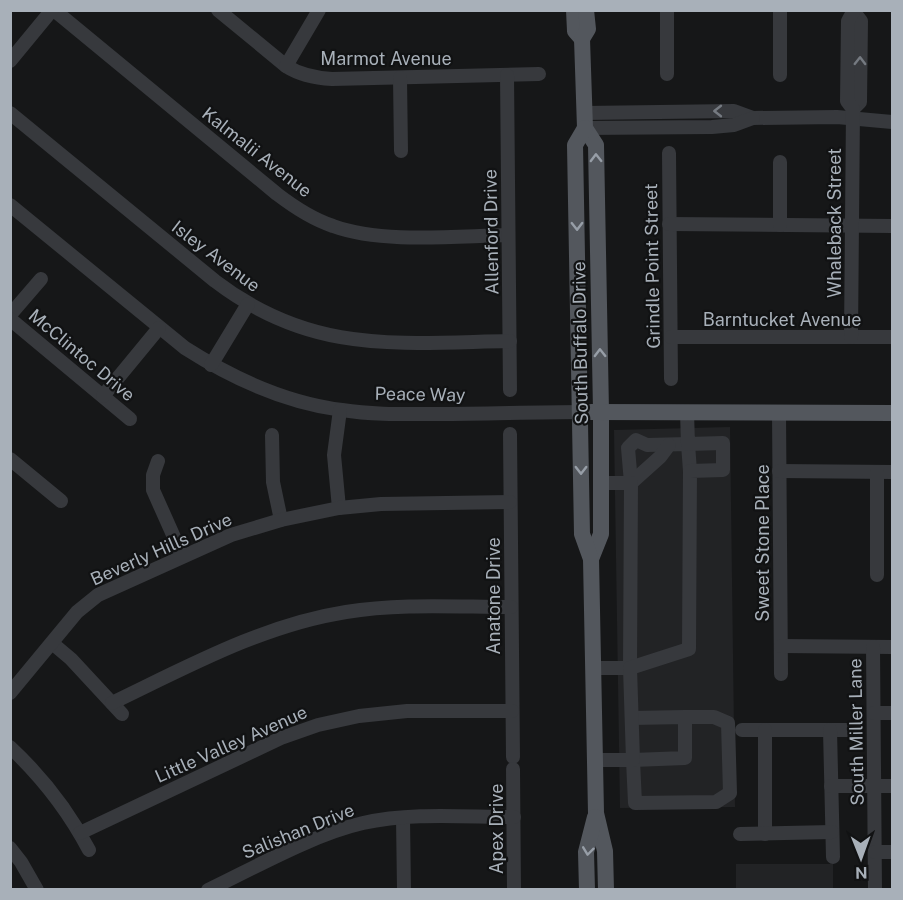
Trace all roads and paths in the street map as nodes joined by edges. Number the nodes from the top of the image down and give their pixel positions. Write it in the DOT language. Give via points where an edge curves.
graph roads {
  1 [pos="53,10"];
  2 [pos="218,10"];
  3 [pos="319,10"];
  4 [pos="574,10"];
  5 [pos="586,10"];
  6 [pos="667,10"];
  7 [pos="780,10"];
  8 [pos="854,11"];
  9 [pos="582,39"];
  10 [pos="10,61"];
  11 [pos="286,66"];
  12 [pos="539,74"];
  13 [pos="507,75"];
  14 [pos="668,75"];
  15 [pos="780,75"];
  16 [pos="400,78"];
  17 [pos="658,111"];
  18 [pos="683,111"];
  19 [pos="10,113"];
  20 [pos="853,113"];
  21 [pos="753,118"];
  22 [pos="585,121"];
  23 [pos="892,122"];
  24 [pos="683,127"];
  25 [pos="659,128"];
  26 [pos="401,151"];
  27 [pos="669,153"];
  28 [pos="780,162"];
  29 [pos="12,210"];
  30 [pos="669,224"];
  31 [pos="780,225"];
  32 [pos="852,226"];
  33 [pos="892,226"];
  34 [pos="508,235"];
  35 [pos="41,279"];
  36 [pos="248,304"];
  37 [pos="10,317"];
  38 [pos="159,328"];
  39 [pos="671,337"];
  40 [pos="851,337"];
  41 [pos="892,337"];
  42 [pos="510,341"];
  43 [pos="211,365"];
  44 [pos="671,379"];
  45 [pos="510,390"];
  46 [pos="103,396"];
  47 [pos="340,410"];
  48 [pos="601,411"];
  49 [pos="581,412"];
  50 [pos="687,412"];
  51 [pos="779,412"];
  52 [pos="892,413"];
  53 [pos="130,419"];
  54 [pos="510,434"];
  55 [pos="272,435"];
  56 [pos="688,444"];
  57 [pos="669,445"];
  58 [pos="10,459"];
  59 [pos="158,461"];
  60 [pos="690,471"];
  61 [pos="779,471"];
  62 [pos="877,472"];
  63 [pos="892,472"];
  64 [pos="601,483"];
  65 [pos="631,483"];
  66 [pos="61,501"];
  67 [pos="510,502"];
  68 [pos="339,508"];
  69 [pos="280,520"];
  70 [pos="182,555"];
  71 [pos="591,559"];
  72 [pos="877,575"];
  73 [pos="511,607"];
  74 [pos="52,643"];
  75 [pos="781,646"];
  76 [pos="873,647"];
  77 [pos="892,647"];
  78 [pos="593,668"];
  79 [pos="630,668"];
  80 [pos="781,674"];
  81 [pos="10,693"];
  82 [pos="112,703"];
  83 [pos="512,711"];
  84 [pos="874,713"];
  85 [pos="892,713"];
  86 [pos="122,714"];
  87 [pos="685,717"];
  88 [pos="632,718"];
  89 [pos="742,730"];
  90 [pos="765,730"];
  91 [pos="830,730"];
  92 [pos="855,730"];
  93 [pos="10,747"];
  94 [pos="595,760"];
  95 [pos="633,760"];
  96 [pos="513,763"];
  97 [pos="831,786"];
  98 [pos="875,786"];
  99 [pos="892,786"];
  100 [pos="596,813"];
  101 [pos="514,817"];
  102 [pos="403,818"];
  103 [pos="832,832"];
  104 [pos="80,833"];
  105 [pos="740,834"];
  106 [pos="765,834"];
  107 [pos="10,848"];
  108 [pos="89,850"];
  109 [pos="875,852"];
  110 [pos="892,852"];
  111 [pos="832,857"];
  112 [pos="234,884"];
  113 [pos="37,890"];
  114 [pos="208,890"];
  115 [pos="404,890"];
  116 [pos="514,890"];
  117 [pos="587,890"];
  118 [pos="606,890"];
  119 [pos="875,890"];
  1 -- 10 [label="street"];
  1 -- 34 [label="street, Kalmalii Avenue" via="277,194 313,217 345,230 378,236"];
  2 -- 11 [label="street, Marmot Avenue"];
  3 -- 11 [label="street"];
  4 -- 9 [label="main road, South Buffalo Drive" via="575,31"];
  5 -- 9 [label="main road, South Buffalo Drive" via="588,29"];
  6 -- 14 [label="street"];
  7 -- 15 [label="street"];
  8 -- 20 [label="street, Whaleback Street" via="861,21 860,102"];
  9 -- 22 [label="main road, South Buffalo Drive"];
  11 -- 16 [label="street, Marmot Avenue" via="322,79"];
  12 -- 13 [label="street, Marmot Avenue"];
  13 -- 16 [label="street, Marmot Avenue"];
  13 -- 34 [label="street, Allenford Drive"];
  16 -- 26 [label="street"];
  17 -- 18 [label="street"];
  17 -- 22 [label="street"];
  17 -- 25 [label="street"];
  21 -- 18 [label="street, one-way" via="734,111"];
  18 -- 24 [label="street"];
  19 -- 36 [label="street, Isley Avenue" via="215,282"];
  20 -- 21 [label="street"];
  20 -- 23 [label="street"];
  20 -- 32 [label="street, Whaleback Street"];
  21 -- 24 [label="street" via="734,125"];
  22 -- 25 [label="street"];
  48 -- 22 [label="main road, South Buffalo Drive, one-way" via="596,145"];
  22 -- 49 [label="main road, South Buffalo Drive, one-way" via="575,145"];
  24 -- 25 [label="street"];
  27 -- 30 [label="street, Grindle Point Street"];
  28 -- 31 [label="street"];
  29 -- 38 [label="street, Peace Way"];
  30 -- 31 [label="street"];
  30 -- 39 [label="street, Grindle Point Street"];
  31 -- 32 [label="street"];
  32 -- 33 [label="street"];
  32 -- 40 [label="street, Whaleback Street"];
  34 -- 42 [label="street, Allenford Drive"];
  35 -- 37 [label="street"];
  36 -- 42 [label="street, Isley Avenue" via="300,327 358,341"];
  36 -- 43 [label="street"];
  37 -- 46 [label="street, McClintoc Drive"];
  38 -- 43 [label="street, Peace Way"];
  38 -- 46 [label="street"];
  39 -- 40 [label="street, Barntucket Avenue"];
  39 -- 44 [label="street, Grindle Point Street"];
  40 -- 41 [label="street, Barntucket Avenue"];
  42 -- 45 [label="street, Allenford Drive"];
  43 -- 47 [label="street, Peace Way" via="283,395"];
  46 -- 53 [label="street, McClintoc Drive"];
  47 -- 49 [label="street, Peace Way" via="383,414"];
  47 -- 68 [label="street" via="334,455"];
  48 -- 49 [label="main road, Peace Way"];
  48 -- 50 [label="main road, Peace Way"];
  48 -- 64 [label="main road, South Buffalo Drive"];
  49 -- 71 [label="main road, South Buffalo Drive, one-way" via="582,534"];
  50 -- 51 [label="main road, Peace Way"];
  50 -- 56 [label="street"];
  51 -- 52 [label="main road, Peace Way"];
  51 -- 61 [label="street, Sweet Stone Place"];
  54 -- 67 [label="street, Anatone Drive"];
  55 -- 69 [label="street" via="273,482"];
  56 -- 57 [label="street"];
  56 -- 60 [label="street"];
  56 -- 60 [label="street" via="723,443 723,470"];
  57 -- 65 [label="street"];
  57 -- 65 [label="street" via="647,445 636,440 628,448"];
  58 -- 66 [label="street"];
  59 -- 70 [label="street" via="153,490"];
  60 -- 79 [label="street" via="689,649"];
  61 -- 62 [label="street"];
  61 -- 75 [label="street, Sweet Stone Place"];
  62 -- 63 [label="street"];
  62 -- 72 [label="street"];
  64 -- 65 [label="street"];
  64 -- 71 [label="main road, South Buffalo Drive" via="601,534"];
  65 -- 79 [label="street"];
  67 -- 68 [label="street, Beverly Hills Drive"];
  67 -- 73 [label="street, Anatone Drive"];
  68 -- 69 [label="street, Beverly Hills Drive"];
  69 -- 70 [label="street, Beverly Hills Drive"];
  70 -- 74 [label="street, Beverly Hills Drive" via="98,595 77,612"];
  71 -- 78 [label="main road, South Buffalo Drive"];
  73 -- 82 [label="street" via="384,608 298,622 233,645"];
  73 -- 83 [label="street, Anatone Drive"];
  74 -- 81 [label="street, Beverly Hills Drive"];
  74 -- 82 [label="street"];
  75 -- 76 [label="street"];
  75 -- 80 [label="street, Sweet Stone Place"];
  76 -- 77 [label="street"];
  76 -- 84 [label="street, South Miller Lane"];
  78 -- 79 [label="street"];
  78 -- 94 [label="main road, South Buffalo Drive"];
  79 -- 88 [label="street"];
  82 -- 86 [label="street"];
  83 -- 96 [label="street, Anatone Drive"];
  83 -- 104 [label="street, Little Valley Avenue" via="407,711 318,725 281,738"];
  84 -- 85 [label="street"];
  84 -- 98 [label="street, South Miller Lane"];
  87 -- 88 [label="street"];
  87 -- 95 [label="street" via="685,758"];
  87 -- 95 [label="street" via="714,717 728,723 730,793 716,802 634,803"];
  88 -- 95 [label="street"];
  89 -- 90 [label="street"];
  90 -- 91 [label="street"];
  90 -- 106 [label="street"];
  91 -- 92 [label="street"];
  91 -- 97 [label="street"];
  93 -- 104 [label="street" via="53,795"];
  94 -- 95 [label="street"];
  94 -- 100 [label="main road, South Buffalo Drive"];
  96 -- 101 [label="street, Apex Drive"];
  97 -- 98 [label="street"];
  97 -- 103 [label="street"];
  98 -- 99 [label="street"];
  98 -- 109 [label="street, South Miller Lane"];
  100 -- 117 [label="main road, South Buffalo Drive, one-way" via="586,852"];
  100 -- 118 [label="main road, South Buffalo Drive" via="605,851"];
  101 -- 102 [label="street, Salishan Drive"];
  101 -- 116 [label="street, Apex Drive"];
  102 -- 112 [label="street, Salishan Drive" via="364,822 311,841"];
  102 -- 115 [label="street"];
  103 -- 106 [label="street"];
  103 -- 111 [label="street"];
  104 -- 108 [label="street"];
  105 -- 106 [label="street"];
  107 -- 113 [label="street"];
  109 -- 110 [label="street"];
  109 -- 119 [label="street, South Miller Lane"];
  112 -- 114 [label="street, Salishan Drive"];
}
